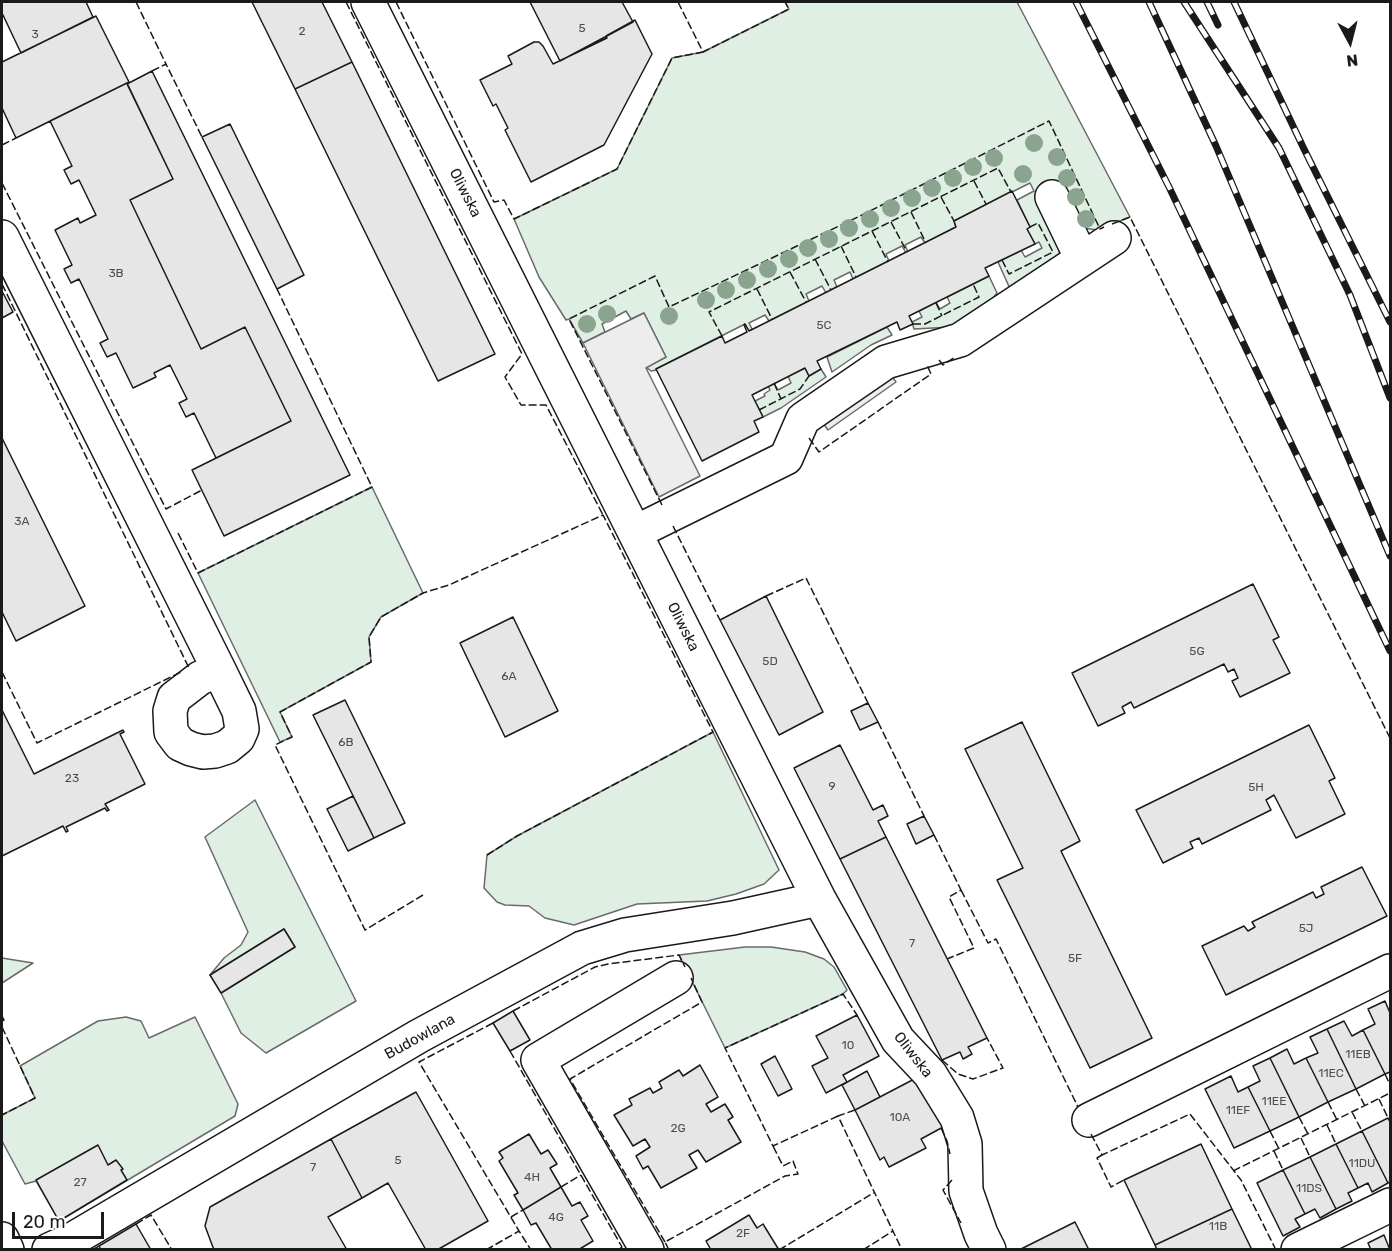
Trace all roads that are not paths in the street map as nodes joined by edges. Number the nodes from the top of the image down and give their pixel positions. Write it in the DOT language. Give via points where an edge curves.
graph roads {
  1 [pos="368,2"];
  2 [pos="1052,197"];
  3 [pos="2,237"];
  4 [pos="1114,238"];
  5 [pos="1082,259"];
  6 [pos="636,532"];
  7 [pos="219,670"];
  8 [pos="819,899"];
  9 [pos="1390,971"];
  10 [pos="676,978"];
  11 [pos="1089,1120"];
  12 [pos="1390,1205"];
  13 [pos="2,1239"];
  14 [pos="7,1250"];
  15 [pos="49,1250"];
  16 [pos="647,1250"];
  17 [pos="989,1250"];
  18 [pos="1298,1250"];
  1 -- 6 [label="street, Oliwska"];
  2 -- 5 [label="street"];
  3 -- 7 [label="street"];
  4 -- 5 [label="street"];
  5 -- 6 [label="street" via="960,340 886,362 803,419 786,458 690,493"];
  6 -- 8 [label="street, Oliwska"];
  8 -- 15 [label="street, Budowlana" via="625,935 582,948 419,1036"];
  8 -- 17 [label="street, Oliwska" via="898,1040 930,1074 957,1118 965,1144 966,1191"];
  9 -- 11 [label="street"];
  10 -- 16 [label="street" via="538,1060"];
  12 -- 18 [label="street"];
  13 -- 14 [label="street"];
}
